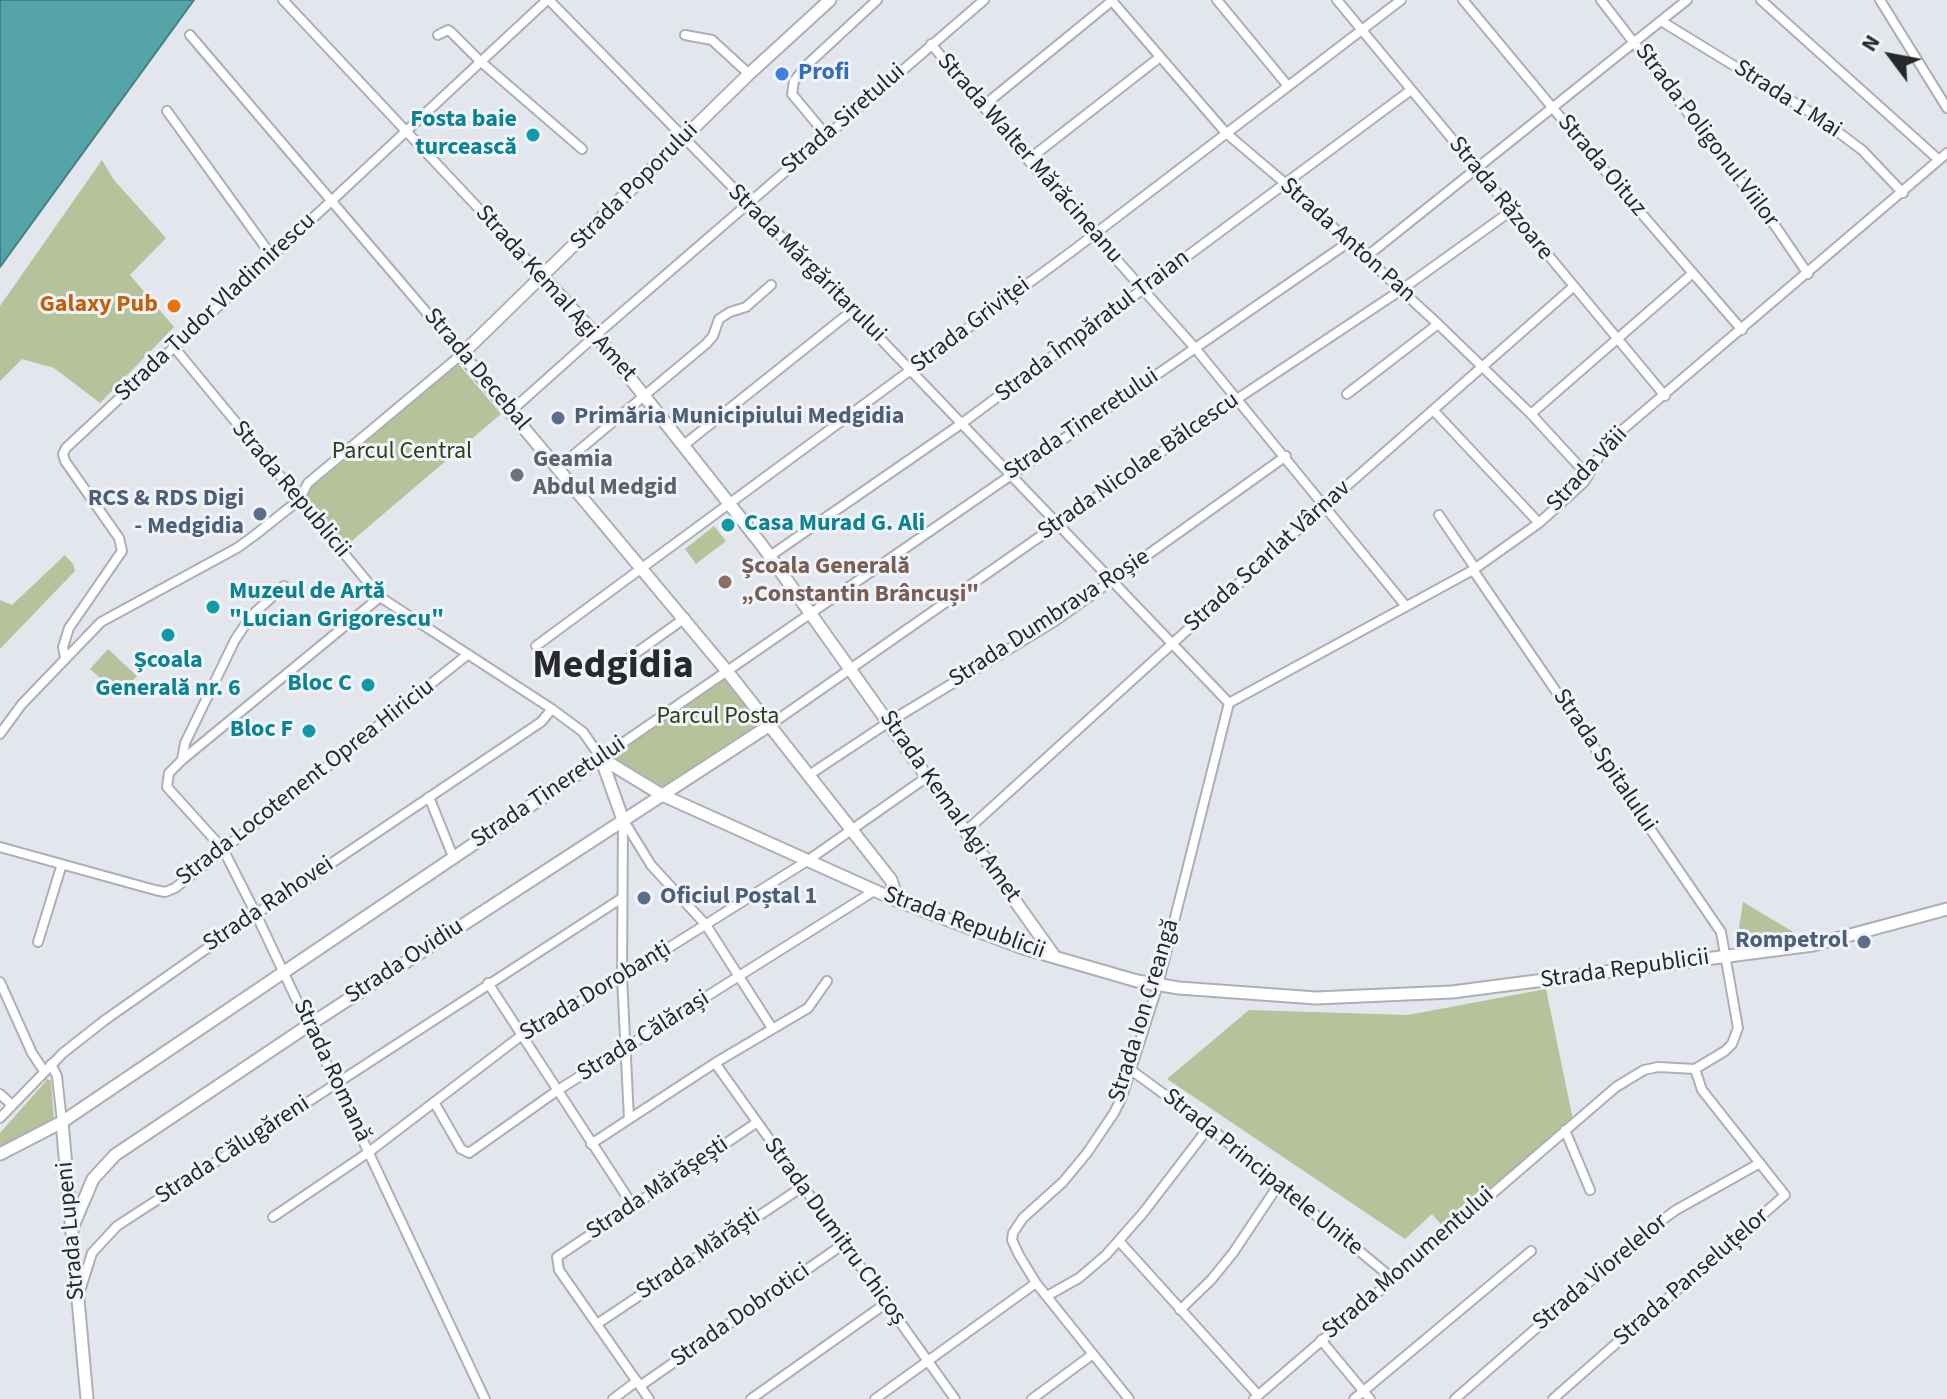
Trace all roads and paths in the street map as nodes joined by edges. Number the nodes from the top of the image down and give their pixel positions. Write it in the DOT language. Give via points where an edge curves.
graph roads {
  1 [pos="283,0"];
  2 [pos="548,0"];
  3 [pos="830,0"];
  4 [pos="877,0"];
  5 [pos="984,0"];
  6 [pos="1113,0"];
  7 [pos="1217,0"];
  8 [pos="1337,0"];
  9 [pos="1401,0"];
  10 [pos="1463,0"];
  11 [pos="1601,0"];
  12 [pos="1687,0"];
  13 [pos="1761,0"];
  14 [pos="1880,0"];
  15 [pos="816,4"];
  16 [pos="1661,21"];
  17 [pos="1362,30"];
  18 [pos="190,35"];
  19 [pos="438,35"];
  20 [pos="685,35"];
  21 [pos="1634,42"];
  22 [pos="931,44"];
  23 [pos="1160,57"];
  24 [pos="480,61"];
  25 [pos="749,74"];
  26 [pos="1288,86"];
  27 [pos="1411,90"];
  28 [pos="982,107"];
  29 [pos="1552,108"];
  30 [pos="1947,108"];
  31 [pos="167,111"];
  32 [pos="405,131"];
  33 [pos="1226,133"];
  34 [pos="826,135"];
  35 [pos="683,139"];
  36 [pos="582,149"];
  37 [pos="1947,153"];
  38 [pos="1028,160"];
  39 [pos="1939,160"];
  40 [pos="1476,169"];
  41 [pos="1286,184"];
  42 [pos="1903,193"];
  43 [pos="332,200"];
  44 [pos="748,205"];
  45 [pos="1511,211"];
  46 [pos="1093,235"];
  47 [pos="1349,242"];
  48 [pos="271,255"];
  49 [pos="1366,257"];
  50 [pos="1693,273"];
  51 [pos="1808,274"];
  52 [pos="543,277"];
  53 [pos="771,285"];
  54 [pos="1573,287"];
  55 [pos="1143,289"];
  56 [pos="1401,290"];
  57 [pos="853,310"];
  58 [pos="1438,324"];
  59 [pos="1742,330"];
  60 [pos="596,335"];
  61 [pos="1617,339"];
  62 [pos="173,346"];
  63 [pos="1195,348"];
  64 [pos="462,354"];
  65 [pos="1482,366"];
  66 [pos="911,371"];
  67 [pos="1347,394"];
  68 [pos="646,396"];
  69 [pos="1665,396"];
  70 [pos="1237,399"];
  71 [pos="1433,410"];
  72 [pos="511,411"];
  73 [pos="1531,414"];
  74 [pos="961,424"];
  75 [pos="684,445"];
  76 [pos="1286,456"];
  77 [pos="559,467"];
  78 [pos="1009,475"];
  79 [pos="1588,476"];
  80 [pos="299,500"];
  81 [pos="730,503"];
  82 [pos="1325,505"];
  83 [pos="1439,515"];
  84 [pos="1539,523"];
  85 [pos="1056,524"];
  86 [pos="770,556"];
  87 [pos="643,567"];
  88 [pos="1474,569"];
  89 [pos="1111,582"];
  90 [pos="284,586"];
  91 [pos="380,597"];
  92 [pos="1405,605"];
  93 [pos="811,612"];
  94 [pos="685,618"];
  95 [pos="1171,644"];
  96 [pos="536,646"];
  97 [pos="467,655"];
  98 [pos="65,658"];
  99 [pos="622,663"];
  100 [pos="850,668"];
  101 [pos="726,670"];
  102 [pos="1229,703"];
  103 [pos="552,709"];
  104 [pos="889,722"];
  105 [pos="770,725"];
  106 [pos="0,734"];
  107 [pos="601,758"];
  108 [pos="182,760"];
  109 [pos="809,775"];
  110 [pos="927,777"];
  111 [pos="662,795"];
  112 [pos="429,797"];
  113 [pos="623,820"];
  114 [pos="851,830"];
  115 [pos="966,831"];
  116 [pos="606,832"];
  117 [pos="623,844"];
  118 [pos="0,847"];
  119 [pos="223,849"];
  120 [pos="454,859"];
  121 [pos="807,861"];
  122 [pos="62,864"];
  123 [pos="874,891"];
  124 [pos="622,898"];
  125 [pos="898,901"];
  126 [pos="1947,909"];
  127 [pos="256,914"];
  128 [pos="706,925"];
  129 [pos="38,942"];
  130 [pos="1056,957"];
  131 [pos="1726,957"];
  132 [pos="284,972"];
  133 [pos="622,977"];
  134 [pos="739,979"];
  135 [pos="827,981"];
  136 [pos="0,982"];
  137 [pos="488,983"];
  138 [pos="1158,985"];
  139 [pos="309,1025"];
  140 [pos="772,1028"];
  141 [pos="522,1035"];
  142 [pos="625,1050"];
  143 [pos="715,1063"];
  144 [pos="48,1068"];
  145 [pos="1695,1069"];
  146 [pos="1131,1070"];
  147 [pos="336,1085"];
  148 [pos="558,1090"];
  149 [pos="0,1094"];
  150 [pos="434,1102"];
  151 [pos="12,1105"];
  152 [pos="0,1118"];
  153 [pos="629,1119"];
  154 [pos="62,1122"];
  155 [pos="756,1123"];
  156 [pos="1209,1127"];
  157 [pos="1565,1130"];
  158 [pos="591,1144"];
  159 [pos="369,1152"];
  160 [pos="0,1154"];
  161 [pos="1760,1163"];
  162 [pos="1279,1184"];
  163 [pos="802,1187"];
  164 [pos="1590,1190"];
  165 [pos="633,1206"];
  166 [pos="273,1217"];
  167 [pos="72,1228"];
  168 [pos="1119,1241"];
  169 [pos="842,1245"];
  170 [pos="1531,1251"];
  171 [pos="1392,1278"];
  172 [pos="1036,1283"];
  173 [pos="1047,1296"];
  174 [pos="78,1299"];
  175 [pos="885,1304"];
  176 [pos="1180,1310"];
  177 [pos="597,1324"];
  178 [pos="1321,1340"];
  179 [pos="1093,1354"];
  180 [pos="928,1361"];
  181 [pos="639,1384"];
  182 [pos="1363,1391"];
  183 [pos="1256,1397"];
  184 [pos="87,1399"];
  185 [pos="485,1399"];
  186 [pos="613,1399"];
  187 [pos="649,1399"];
  188 [pos="751,1399"];
  189 [pos="875,1399"];
  190 [pos="955,1399"];
  191 [pos="1032,1399"];
  192 [pos="1129,1399"];
  193 [pos="1354,1399"];
  194 [pos="1370,1399"];
  195 [pos="1455,1399"];
  196 [pos="1553,1399"];
  1 -- 32 [label="street, Strada Kemal Agi Amet"];
  2 -- 24 [label="street, Strada Tudor Vladimirescu"];
  2 -- 35 [label="street, Strada Mărgăritarului"];
  3 -- 15 [label="main road, Strada Poporului"];
  4 -- 34 [label="street" via="794,81 792,94"];
  5 -- 22 [label="street, Strada Siretului"];
  6 -- 23 [label="street, Strada Anton Pan"];
  6 -- 28 [label="street"];
  7 -- 26 [label="street"];
  8 -- 17 [label="street, Strada Răzoare"];
  9 -- 17 [label="street, Strada Griviței"];
  10 -- 29 [label="street, Strada Oituz"];
  11 -- 21 [label="street, Strada Poligonul Viilor"];
  12 -- 16 [label="street"];
  13 -- 39 [label="street"];
  14 -- 30 [label="street"];
  15 -- 25 [label="main road, Strada Poporului"];
  16 -- 21 [label="street"];
  16 -- 42 [label="street, Strada 1 Mai" via="1818,117 1862,150"];
  17 -- 26 [label="street, Strada Griviței"];
  17 -- 27 [label="street, Strada Răzoare"];
  18 -- 43 [label="street, Strada Decebal"];
  19 -- 24 [label="street" via="448,30"];
  20 -- 25 [label="street" via="712,40"];
  21 -- 29 [label="street"];
  21 -- 51 [label="street, Strada Poligonul Viilor"];
  22 -- 28 [label="street, Strada Walter Mărăcineanu"];
  22 -- 34 [label="street, Strada Siretului"];
  23 -- 33 [label="street, Strada Anton Pan"];
  23 -- 38 [label="street"];
  24 -- 32 [label="street, Strada Tudor Vladimirescu"];
  24 -- 36 [label="street"];
  25 -- 35 [label="main road, Strada Poporului"];
  26 -- 33 [label="street, Strada Griviței"];
  27 -- 40 [label="street, Strada Răzoare"];
  27 -- 41 [label="street, Strada Împăratul Traian"];
  28 -- 38 [label="street, Strada Walter Mărăcineanu"];
  29 -- 40 [label="street"];
  29 -- 50 [label="street, Strada Oituz"];
  31 -- 48 [label="street"];
  32 -- 43 [label="street, Strada Tudor Vladimirescu"];
  32 -- 52 [label="street, Strada Kemal Agi Amet"];
  33 -- 41 [label="street, Strada Anton Pan"];
  33 -- 46 [label="street, Strada Griviței"];
  34 -- 44 [label="street, Strada Siretului"];
  35 -- 44 [label="street, Strada Mărgăritarului"];
  35 -- 52 [label="main road, Strada Poporului"];
  37 -- 39 [label="street, Strada Văii"];
  38 -- 46 [label="street, Strada Walter Mărăcineanu"];
  39 -- 42 [label="street, Strada Văii"];
  40 -- 45 [label="street, Strada Răzoare"];
  40 -- 49 [label="street"];
  41 -- 47 [label="street, Strada Anton Pan"];
  41 -- 55 [label="street, Strada Împăratul Traian"];
  42 -- 51 [label="street, Strada Văii"];
  43 -- 48 [label="street, Strada Tudor Vladimirescu"];
  43 -- 64 [label="street, Strada Decebal"];
  44 -- 57 [label="street, Strada Mărgăritarului"];
  44 -- 60 [label="street, Strada Siretului"];
  45 -- 54 [label="street, Strada Răzoare"];
  45 -- 56 [label="street, Strada Nicolae Bălcescu"];
  46 -- 55 [label="street, Strada Walter Mărăcineanu"];
  46 -- 66 [label="street, Strada Griviței"];
  47 -- 49 [label="street, Strada Anton Pan"];
  47 -- 63 [label="street, Strada Tineretului"];
  48 -- 62 [label="street, Strada Tudor Vladimirescu"];
  49 -- 56 [label="street, Strada Anton Pan"];
  50 -- 59 [label="street, Strada Oituz"];
  50 -- 61 [label="street"];
  51 -- 59 [label="street, Strada Văii"];
  52 -- 60 [label="main road, Strada Kemal Agi Amet"];
  52 -- 64 [label="main road, Strada Poporului"];
  53 -- 68 [label="street" via="746,307 719,319 710,340"];
  54 -- 61 [label="street, Strada Răzoare"];
  54 -- 65 [label="street, Strada Scarlat Vârnav"];
  55 -- 63 [label="street, Strada Walter Mărăcineanu"];
  55 -- 74 [label="street, Strada Împăratul Traian"];
  56 -- 58 [label="street, Strada Anton Pan"];
  56 -- 70 [label="street, Strada Nicolae Bălcescu"];
  57 -- 66 [label="street, Strada Mărgăritarului"];
  57 -- 75 [label="street"];
  58 -- 65 [label="street, Strada Anton Pan"];
  58 -- 67 [label="street"];
  59 -- 69 [label="street, Strada Văii"];
  60 -- 68 [label="main road, Strada Kemal Agi Amet"];
  60 -- 72 [label="street, Strada Siretului"];
  61 -- 69 [label="street, Strada Răzoare"];
  61 -- 73 [label="street"];
  62 -- 80 [label="street, Strada Republicii"];
  62 -- 98 [label="street, Strada Tudor Vladimirescu" via="63,454 119,538 122,551 69,628"];
  63 -- 70 [label="street, Strada Walter Mărăcineanu"];
  63 -- 78 [label="street, Strada Tineretului"];
  64 -- 72 [label="main road, Strada Decebal"];
  64 -- 80 [label="street, Strada Poporului" via="308,483"];
  65 -- 71 [label="street, Strada Scarlat Vârnav"];
  65 -- 73 [label="street, Strada Anton Pan"];
  66 -- 74 [label="street, Strada Mărgăritarului"];
  66 -- 81 [label="street, Strada Griviței"];
  68 -- 75 [label="main road, Strada Kemal Agi Amet"];
  68 -- 77 [label="street"];
  69 -- 79 [label="street, Strada Văii" via="1607,443"];
  70 -- 76 [label="street, Strada Walter Mărăcineanu"];
  70 -- 85 [label="street, Strada Nicolae Bălcescu"];
  71 -- 82 [label="street, Strada Scarlat Vârnav"];
  71 -- 84 [label="street"];
  72 -- 77 [label="main road, Strada Decebal"];
  73 -- 79 [label="street, Strada Anton Pan"];
  74 -- 78 [label="street, Strada Mărgăritarului"];
  74 -- 86 [label="street, Strada Împăratul Traian"];
  75 -- 81 [label="main road, Strada Kemal Agi Amet"];
  76 -- 82 [label="street, Strada Walter Mărăcineanu"];
  76 -- 89 [label="street, Strada Dumbrava Roșie"];
  77 -- 87 [label="main road, Strada Decebal"];
  78 -- 85 [label="street, Strada Mărgăritarului"];
  78 -- 93 [label="street, Strada Tineretului"];
  79 -- 84 [label="street, Strada Văii"];
  80 -- 91 [label="street, Strada Republicii"];
  80 -- 98 [label="street, Strada Poporului" via="237,548 115,613"];
  81 -- 86 [label="main road, Strada Kemal Agi Amet"];
  81 -- 87 [label="street, Strada Griviței"];
  82 -- 92 [label="street, Strada Walter Mărăcineanu"];
  82 -- 95 [label="street, Strada Scarlat Vârnav"];
  83 -- 88 [label="street"];
  84 -- 88 [label="street, Strada Văii"];
  85 -- 89 [label="street, Strada Mărgăritarului"];
  85 -- 100 [label="street, Strada Nicolae Bălcescu"];
  86 -- 93 [label="main road, Strada Kemal Agi Amet"];
  87 -- 94 [label="main road, Strada Decebal"];
  87 -- 96 [label="street, Strada Griviței"];
  88 -- 92 [label="street, Strada Văii"];
  88 -- 131 [label="street, Strada Spitalului" via="1721,932"];
  89 -- 95 [label="street, Strada Mărgăritarului"];
  89 -- 104 [label="street, Strada Dumbrava Roșie"];
  90 -- 108 [label="street" via="251,616 235,640 185,743"];
  91 -- 97 [label="street, Strada Republicii"];
  91 -- 108 [label="street"];
  92 -- 102 [label="street, Strada Văii"];
  93 -- 100 [label="main road, Strada Kemal Agi Amet"];
  93 -- 101 [label="street, Strada Tineretului"];
  94 -- 99 [label="street"];
  94 -- 101 [label="main road, Strada Decebal"];
  95 -- 102 [label="street, Strada Mărgăritarului"];
  95 -- 115 [label="street, Strada Scarlat Vârnav"];
  97 -- 103 [label="street, Strada Republicii"];
  97 -- 119 [label="street, Strada Locotenent Oprea Hiriciu"];
  98 -- 106 [label="street, Strada Poporului"];
  100 -- 104 [label="main road, Strada Kemal Agi Amet"];
  100 -- 105 [label="street, Strada Nicolae Bălcescu"];
  101 -- 105 [label="main road, Strada Decebal"];
  101 -- 107 [label="street, Strada Tineretului"];
  102 -- 138 [label="street, Strada Ion Creangă"];
  103 -- 107 [label="street, Strada Republicii" via="583,732"];
  103 -- 112 [label="street, Strada Rahovei" via="541,722"];
  104 -- 109 [label="street, Strada Dumbrava Roșie"];
  104 -- 110 [label="main road, Strada Kemal Agi Amet"];
  105 -- 109 [label="main road, Strada Decebal"];
  105 -- 111 [label="main road, Strada Ovidiu"];
  107 -- 111 [label="main road, Strada Republicii"];
  107 -- 113 [label="main road"];
  107 -- 120 [label="main road, Strada Tineretului"];
  108 -- 119 [label="street, Strada Romană" via="169,773 167,787"];
  109 -- 114 [label="main road, Strada Decebal"];
  110 -- 114 [label="street, Strada Dorobanți"];
  110 -- 115 [label="main road, Strada Kemal Agi Amet"];
  111 -- 113 [label="main road, Strada Ovidiu"];
  111 -- 121 [label="main road, Strada Republicii"];
  112 -- 120 [label="street"];
  112 -- 127 [label="street, Strada Rahovei"];
  113 -- 116 [label="main road, Strada Ovidiu"];
  113 -- 117 [label="street"];
  113 -- 128 [label="street" via="641,851"];
  114 -- 121 [label="street, Strada Dorobanți"];
  114 -- 125 [label="main road, Strada Decebal" via="891,880"];
  115 -- 130 [label="main road, Strada Kemal Agi Amet"];
  116 -- 117 [label="street"];
  116 -- 139 [label="main road, Strada Ovidiu"];
  117 -- 124 [label="street"];
  118 -- 122 [label="street, Strada Locotenent Oprea Hiriciu"];
  119 -- 122 [label="street, Strada Locotenent Oprea Hiriciu" via="165,892"];
  119 -- 127 [label="street, Strada Romană"];
  120 -- 132 [label="main road, Strada Tineretului"];
  121 -- 123 [label="main road, Strada Republicii"];
  121 -- 128 [label="street, Strada Dorobanți"];
  122 -- 129 [label="street"];
  123 -- 125 [label="main road, Strada Republicii"];
  123 -- 134 [label="street, Strada Călărași"];
  124 -- 133 [label="street"];
  124 -- 137 [label="street, Strada Călugăreni"];
  125 -- 130 [label="main road, Strada Republicii"];
  126 -- 131 [label="main road, Strada Republicii" via="1813,945"];
  127 -- 132 [label="street, Strada Romană"];
  127 -- 144 [label="street, Strada Rahovei" via="115,1012"];
  128 -- 133 [label="street, Strada Dorobanți"];
  128 -- 134 [label="street"];
  130 -- 138 [label="main road, Strada Republicii"];
  131 -- 138 [label="main road, Strada Republicii" via="1396,996 1282,997"];
  131 -- 145 [label="street, Strada Spitalului" via="1736,1035 1725,1051"];
  132 -- 139 [label="street, Strada Romană"];
  132 -- 154 [label="main road, Strada Tineretului"];
  133 -- 141 [label="street, Strada Dorobanți"];
  133 -- 142 [label="street"];
  134 -- 140 [label="street"];
  134 -- 142 [label="street, Strada Călărași"];
  135 -- 140 [label="street" via="808,1008"];
  136 -- 144 [label="street, Strada Lupeni" via="26,1039"];
  137 -- 141 [label="street"];
  137 -- 147 [label="street, Strada Călugăreni"];
  138 -- 146 [label="street, Strada Ion Creangă"];
  139 -- 147 [label="street, Strada Romană"];
  139 -- 167 [label="main road, Strada Ovidiu" via="108,1161 89,1187"];
  140 -- 143 [label="street"];
  141 -- 148 [label="street"];
  141 -- 150 [label="street, Strada Dorobanți"];
  142 -- 148 [label="street, Strada Călărași"];
  142 -- 153 [label="street"];
  143 -- 153 [label="street"];
  143 -- 155 [label="street, Strada Dumitru Chicoș"];
  144 -- 151 [label="street, Strada Rahovei"];
  144 -- 154 [label="street, Strada Lupeni" via="57,1076"];
  145 -- 157 [label="street, Strada Monumentului" via="1644,1070"];
  145 -- 161 [label="street, Strada Panseluțelor" via="1702,1090"];
  146 -- 156 [label="street, Strada Principatele Unite"];
  146 -- 172 [label="street, Strada Ion Creangă" via="1114,1113 1087,1153 1013,1233"];
  147 -- 159 [label="street, Strada Romană"];
  147 -- 174 [label="street, Strada Călugăreni" via="117,1226 92,1253"];
  148 -- 150 [label="street, Strada Călărași" via="469,1153 461,1149"];
  148 -- 158 [label="street"];
  149 -- 151 [label="street"];
  150 -- 159 [label="street, Strada Dorobanți"];
  151 -- 152 [label="street, Strada Rahovei"];
  153 -- 158 [label="street"];
  154 -- 160 [label="main road, Strada Tineretului"];
  154 -- 167 [label="main road, Strada Lupeni"];
  155 -- 163 [label="street, Strada Dumitru Chicoș"];
  155 -- 165 [label="street, Strada Mărășești"];
  156 -- 162 [label="street, Strada Principatele Unite"];
  156 -- 168 [label="street"];
  157 -- 164 [label="street"];
  157 -- 171 [label="street, Strada Monumentului"];
  158 -- 165 [label="street"];
  159 -- 166 [label="street, Strada Dorobanți"];
  159 -- 185 [label="street, Strada Romană"];
  161 -- 195 [label="street, Strada Viorelelor" via="1651,1228"];
  161 -- 196 [label="street, Strada Panseluțelor" via="1783,1190 1782,1200"];
  162 -- 171 [label="street, Strada Principatele Unite"];
  162 -- 176 [label="street" via="1233,1253"];
  163 -- 169 [label="street, Strada Dumitru Chicoș"];
  163 -- 177 [label="street, Strada Mărăști"];
  165 -- 177 [label="street, Strada Mărășești" via="556,1261"];
  167 -- 174 [label="main road, Strada Lupeni"];
  168 -- 173 [label="street" via="1089,1270"];
  168 -- 176 [label="street"];
  169 -- 175 [label="street, Strada Dumitru Chicoș"];
  169 -- 181 [label="street, Strada Dobrotici"];
  170 -- 182 [label="street"];
  171 -- 178 [label="street, Strada Monumentului"];
  172 -- 173 [label="street"];
  172 -- 180 [label="street"];
  173 -- 179 [label="street"];
  174 -- 184 [label="main road, Strada Lupeni"];
  175 -- 180 [label="street, Strada Dumitru Chicoș"];
  175 -- 188 [label="street"];
  176 -- 183 [label="street"];
  177 -- 181 [label="street"];
  178 -- 182 [label="street"];
  178 -- 183 [label="street, Strada Monumentului"];
  179 -- 191 [label="street"];
  179 -- 192 [label="street"];
  180 -- 189 [label="street"];
  180 -- 190 [label="street, Strada Dumitru Chicoș"];
  181 -- 186 [label="street, Strada Dobrotici"];
  181 -- 187 [label="street"];
  182 -- 193 [label="street"];
  182 -- 194 [label="street"];
}
